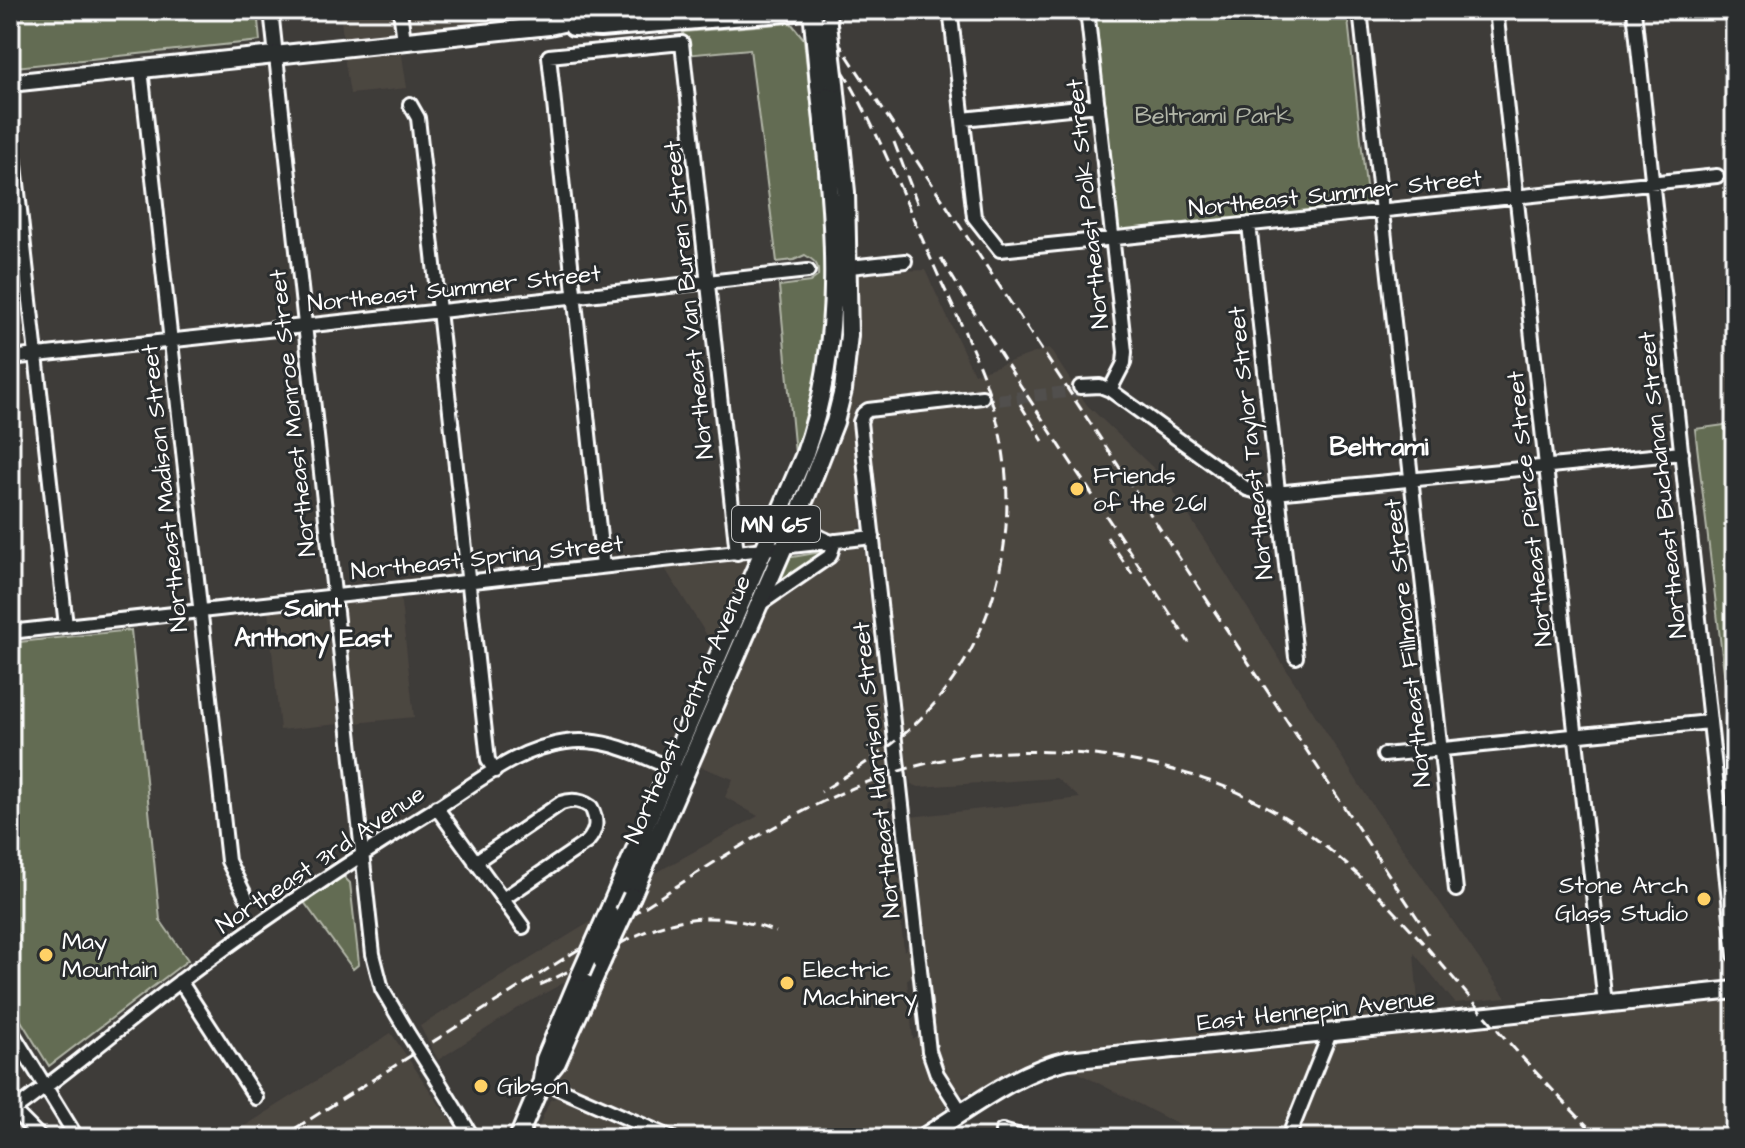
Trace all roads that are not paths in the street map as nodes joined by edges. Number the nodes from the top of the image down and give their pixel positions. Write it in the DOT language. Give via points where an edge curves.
graph roads {
  1 [pos="271,10"];
  2 [pos="400,10"];
  3 [pos="649,10"];
  4 [pos="812,10"];
  5 [pos="827,10"];
  6 [pos="1087,10"];
  7 [pos="1360,10"];
  8 [pos="1496,10"];
  9 [pos="1634,10"];
  10 [pos="951,17"];
  11 [pos="548,18"];
  12 [pos="404,41"];
  13 [pos="275,55"];
  14 [pos="141,69"];
  15 [pos="10,83"];
  16 [pos="827,84"];
  17 [pos="410,104"];
  18 [pos="1098,105"];
  19 [pos="963,119"];
  20 [pos="10,120"];
  21 [pos="1717,176"];
  22 [pos="1652,182"];
  23 [pos="1517,197"];
  24 [pos="1382,211"];
  25 [pos="1249,224"];
  26 [pos="1112,239"];
  27 [pos="905,261"];
  28 [pos="841,268"];
  29 [pos="808,271"];
  30 [pos="709,282"];
  31 [pos="574,297"];
  32 [pos="440,311"];
  33 [pos="305,326"];
  34 [pos="170,341"];
  35 [pos="35,355"];
  36 [pos="10,358"];
  37 [pos="1080,387"];
  38 [pos="1110,390"];
  39 [pos="982,397"];
  40 [pos="1682,453"];
  41 [pos="1546,466"];
  42 [pos="1411,480"];
  43 [pos="807,494"];
  44 [pos="1277,494"];
  45 [pos="873,537"];
  46 [pos="830,542"];
  47 [pos="784,548"];
  48 [pos="765,550"];
  49 [pos="737,553"];
  50 [pos="603,566"];
  51 [pos="470,581"];
  52 [pos="333,596"];
  53 [pos="757,606"];
  54 [pos="200,611"];
  55 [pos="66,626"];
  56 [pos="10,632"];
  57 [pos="1296,657"];
  58 [pos="1709,722"];
  59 [pos="1575,735"];
  60 [pos="1441,749"];
  61 [pos="1384,755"];
  62 [pos="495,771"];
  63 [pos="679,771"];
  64 [pos="436,807"];
  65 [pos="362,854"];
  66 [pos="475,862"];
  67 [pos="1456,890"];
  68 [pos="246,897"];
  69 [pos="503,899"];
  70 [pos="523,927"];
  71 [pos="1735,956"];
  72 [pos="180,981"];
  73 [pos="1735,990"];
  74 [pos="1605,1004"];
  75 [pos="10,1029"];
  76 [pos="1330,1033"];
  77 [pos="542,1081"];
  78 [pos="46,1086"];
  79 [pos="256,1098"];
  80 [pos="12,1112"];
  81 [pos="962,1113"];
  82 [pos="1002,1131"];
  83 [pos="41,1138"];
  84 [pos="77,1138"];
  85 [pos="473,1138"];
  86 [pos="518,1138"];
  87 [pos="672,1138"];
  88 [pos="922,1138"];
  89 [pos="1028,1138"];
  90 [pos="1288,1138"];
  1 -- 13 [label="street, Northeast Monroe Street"];
  2 -- 12 [label="street"];
  3 -- 11 [label="main road"];
  4 -- 11 [label="main road, bridge" via="600,28"];
  4 -- 16 [label="main road, Northeast Central Avenue / MN 65, bridge"];
  5 -- 16 [label="main road, Northeast Central Avenue / MN 65, bridge"];
  6 -- 18 [label="street, Northeast Polk Street"];
  7 -- 24 [label="street, Northeast Fillmore Street"];
  8 -- 23 [label="street, Northeast Pierce Street"];
  9 -- 22 [label="street, Northeast Buchanan Street"];
  10 -- 19 [label="street"];
  11 -- 12 [label="main road"];
  12 -- 13 [label="main road"];
  13 -- 14 [label="main road"];
  13 -- 33 [label="street, Northeast Monroe Street"];
  14 -- 15 [label="main road"];
  14 -- 34 [label="street, Northeast Madison Street"];
  16 -- 28 [label="main road, Northeast Central Avenue / MN 65" via="846,192"];
  17 -- 32 [label="street" via="418,118"];
  18 -- 19 [label="street"];
  18 -- 26 [label="street, Northeast Polk Street"];
  19 -- 26 [label="street, Northeast Summer Street" via="974,217 1000,250"];
  20 -- 35 [label="street"];
  21 -- 22 [label="street, Northeast Summer Street"];
  22 -- 23 [label="street, Northeast Summer Street"];
  22 -- 40 [label="street, Northeast Buchanan Street"];
  23 -- 24 [label="street, Northeast Summer Street"];
  23 -- 41 [label="street, Northeast Pierce Street"];
  24 -- 25 [label="street, Northeast Summer Street"];
  24 -- 42 [label="street, Northeast Fillmore Street"];
  25 -- 26 [label="street, Northeast Summer Street"];
  25 -- 44 [label="street, Northeast Taylor Street"];
  26 -- 38 [label="street, Northeast Polk Street" via="1125,352"];
  27 -- 28 [label="street"];
  28 -- 43 [label="main road, Northeast Central Avenue / MN 65" via="849,335 843,390"];
  28 -- 48 [label="main road, Northeast Central Avenue / MN 65" via="820,408"];
  29 -- 30 [label="street, Northeast Summer Street"];
  30 -- 31 [label="street, Northeast Summer Street"];
  30 -- 31 [label="street, Northeast Van Buren Street" via="682,43 549,56"];
  30 -- 49 [label="street, Northeast Van Buren Street"];
  31 -- 32 [label="street, Northeast Summer Street"];
  31 -- 50 [label="street"];
  32 -- 33 [label="street, Northeast Summer Street"];
  32 -- 51 [label="street"];
  33 -- 34 [label="street, Northeast Summer Street"];
  33 -- 52 [label="street, Northeast Monroe Street"];
  34 -- 35 [label="street, Northeast Summer Street"];
  34 -- 54 [label="street, Northeast Madison Street"];
  35 -- 36 [label="street, Northeast Summer Street"];
  35 -- 55 [label="street"];
  37 -- 38 [label="street"];
  38 -- 44 [label="street" via="1247,489"];
  39 -- 45 [label="street, Northeast Harrison Street" via="863,414"];
  40 -- 41 [label="street"];
  40 -- 58 [label="street, Northeast Buchanan Street"];
  41 -- 42 [label="street"];
  41 -- 59 [label="street, Northeast Pierce Street"];
  42 -- 44 [label="street"];
  42 -- 60 [label="street, Northeast Fillmore Street"];
  43 -- 46 [label="main road" via="804,525 816,538"];
  43 -- 47 [label="main road, Northeast Central Avenue / MN 65"];
  44 -- 57 [label="street, Northeast Taylor Street"];
  45 -- 46 [label="street, Northeast Spring Street"];
  45 -- 81 [label="street, Northeast Harrison Street" via="929,1051"];
  46 -- 47 [label="street, Northeast Spring Street"];
  46 -- 53 [label="street" via="830,556"];
  47 -- 48 [label="street, Northeast Spring Street"];
  47 -- 53 [label="main road, Northeast Central Avenue / MN 65"];
  48 -- 49 [label="street, Northeast Spring Street"];
  48 -- 63 [label="main road, Northeast Central Avenue / MN 65"];
  49 -- 50 [label="street, Northeast Spring Street"];
  50 -- 51 [label="street, Northeast Spring Street"];
  51 -- 52 [label="street, Northeast Spring Street"];
  51 -- 62 [label="street" via="488,760"];
  52 -- 54 [label="street, Northeast Spring Street"];
  52 -- 65 [label="street, Northeast Monroe Street"];
  53 -- 63 [label="main road, Northeast Central Avenue / MN 65"];
  54 -- 55 [label="street, Northeast Spring Street"];
  54 -- 68 [label="street, Northeast Madison Street" via="228,861"];
  55 -- 56 [label="street, Northeast Spring Street"];
  58 -- 59 [label="street"];
  58 -- 71 [label="street, Northeast Buchanan Street"];
  59 -- 60 [label="street"];
  59 -- 74 [label="street, Northeast Pierce Street"];
  60 -- 61 [label="street"];
  60 -- 67 [label="street, Northeast Fillmore Street"];
  62 -- 63 [label="street, Northeast 3rd Avenue" via="542,747 584,741 614,745"];
  62 -- 64 [label="street, Northeast 3rd Avenue"];
  63 -- 77 [label="main road, Northeast Central Avenue / MN 65, bridge" via="632,896 557,1062"];
  63 -- 77 [label="main road, Northeast Central Avenue / MN 65, bridge" via="581,973 545,1059"];
  64 -- 65 [label="street, Northeast 3rd Avenue"];
  64 -- 66 [label="street"];
  65 -- 72 [label="street, Northeast 3rd Avenue"];
  65 -- 85 [label="street, Northeast Monroe Street, bridge" via="382,989"];
  66 -- 69 [label="street"];
  66 -- 69 [label="street" via="561,803 582,801 591,807 596,825 587,842"];
  69 -- 70 [label="street"];
  72 -- 78 [label="street, Northeast 3rd Avenue"];
  72 -- 79 [label="street"];
  73 -- 74 [label="main road, East Hennepin Avenue"];
  74 -- 76 [label="main road, East Hennepin Avenue"];
  75 -- 78 [label="street"];
  76 -- 81 [label="main road, East Hennepin Avenue" via="1068,1060 1034,1070"];
  76 -- 90 [label="street"];
  77 -- 86 [label="main road, Northeast Central Avenue / MN 65"];
  77 -- 87 [label="street"];
  78 -- 80 [label="street, Northeast 3rd Avenue"];
  78 -- 84 [label="street"];
  80 -- 83 [label="street"];
  81 -- 88 [label="main road, East Hennepin Avenue"];
  82 -- 89 [label="street"];
}
